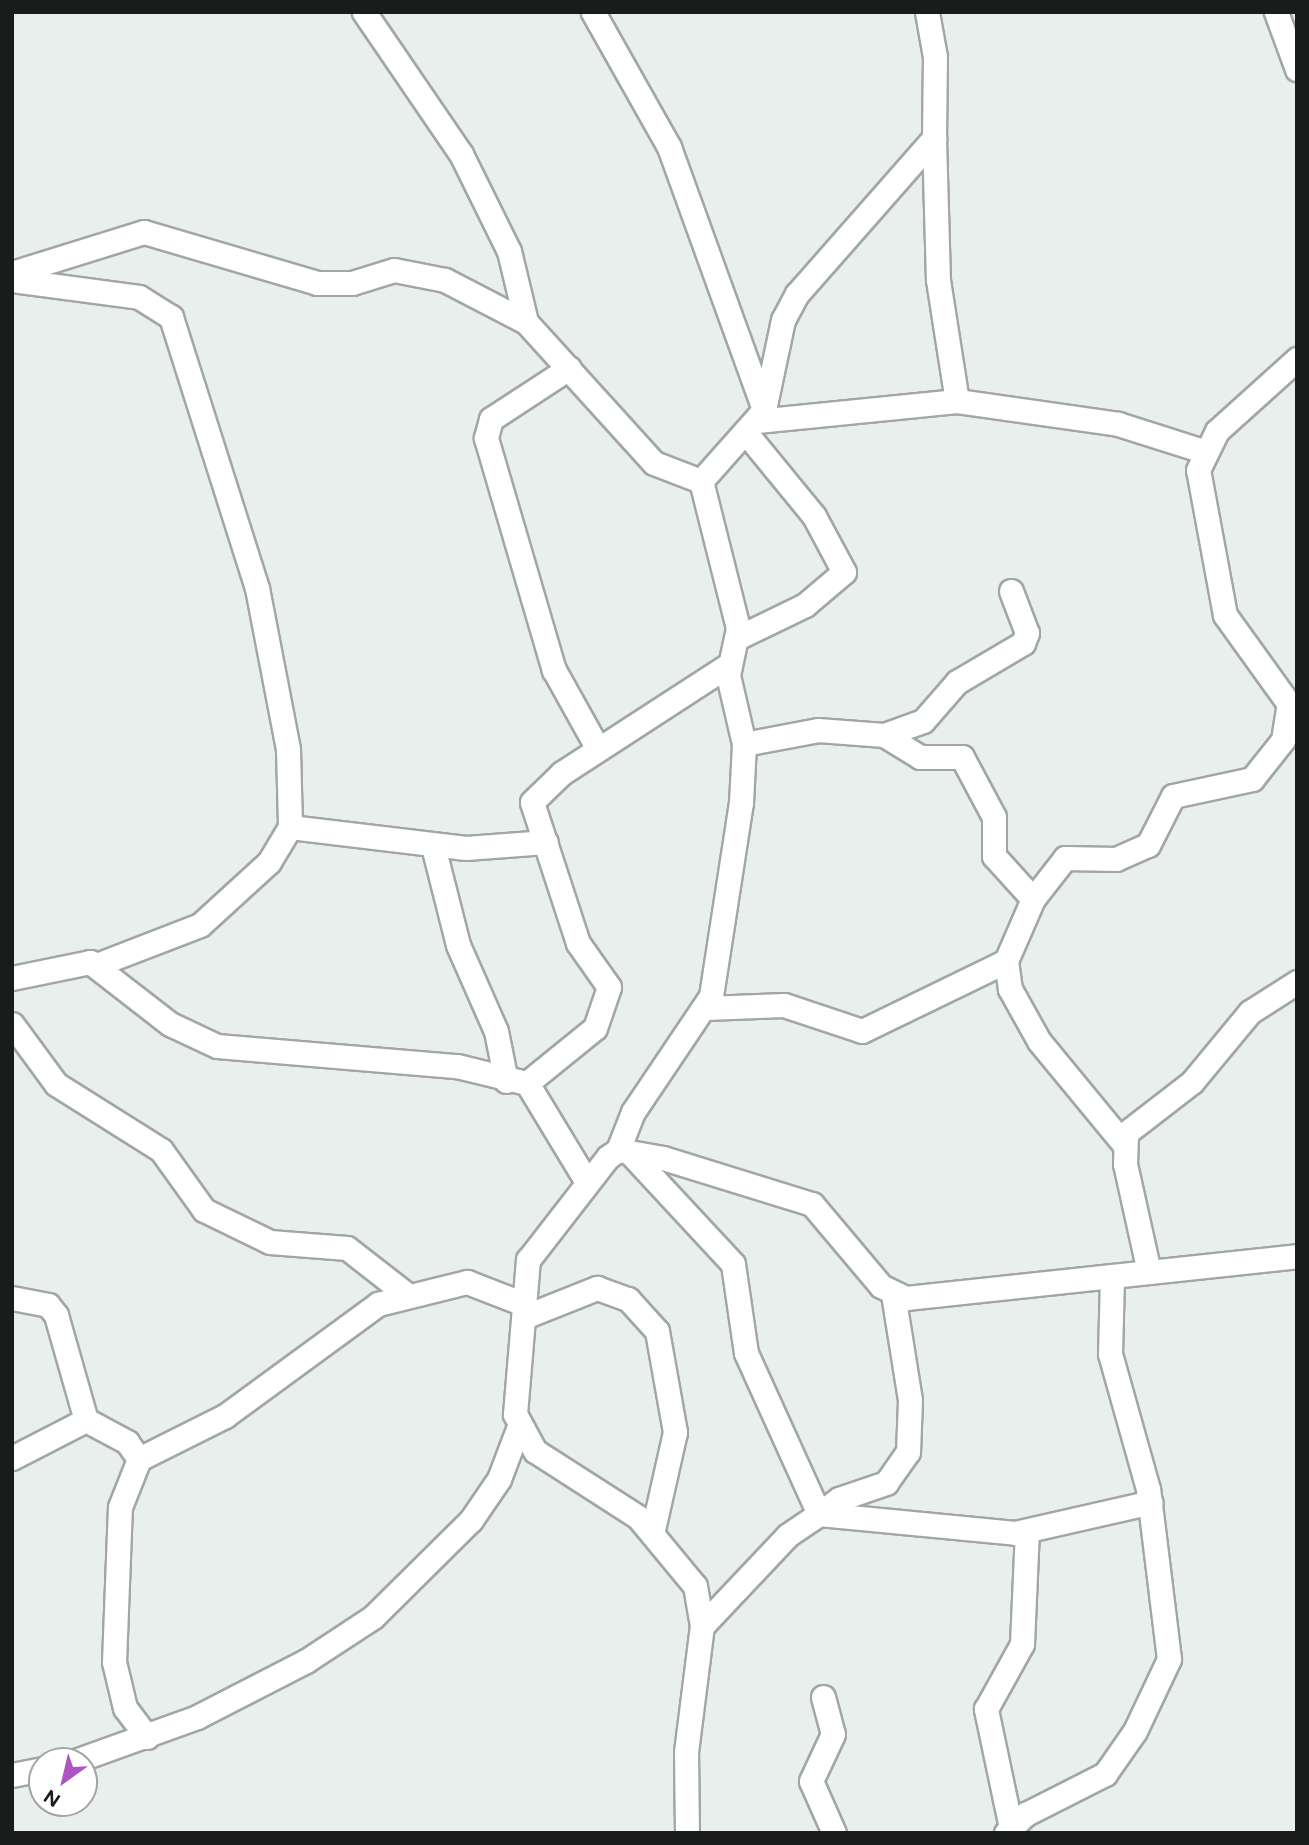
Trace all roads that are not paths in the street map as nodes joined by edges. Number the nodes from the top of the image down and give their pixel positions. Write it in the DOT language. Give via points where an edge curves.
graph roads {
  1 [pos="364,12"];
  2 [pos="593,12"];
  3 [pos="927,12"];
  4 [pos="1276,12"];
  5 [pos="1297,69"];
  6 [pos="934,138"];
  7 [pos="12,273"];
  8 [pos="12,280"];
  9 [pos="526,322"];
  10 [pos="1297,359"];
  11 [pos="569,368"];
  12 [pos="957,401"];
  13 [pos="755,421"];
  14 [pos="1203,451"];
  15 [pos="701,481"];
  16 [pos="1011,591"];
  17 [pos="737,638"];
  18 [pos="730,664"];
  19 [pos="884,735"];
  20 [pos="744,744"];
  21 [pos="598,749"];
  22 [pos="290,827"];
  23 [pos="545,842"];
  24 [pos="433,846"];
  25 [pos="1033,899"];
  26 [pos="1006,961"];
  27 [pos="99,964"];
  28 [pos="12,978"];
  29 [pos="1297,982"];
  30 [pos="706,1008"];
  31 [pos="12,1024"];
  32 [pos="517,1082"];
  33 [pos="1123,1143"];
  34 [pos="623,1150"];
  35 [pos="587,1182"];
  36 [pos="1297,1255"];
  37 [pos="1149,1272"];
  38 [pos="1112,1276"];
  39 [pos="406,1294"];
  40 [pos="894,1294"];
  41 [pos="12,1298"];
  42 [pos="524,1311"];
  43 [pos="86,1420"];
  44 [pos="518,1429"];
  45 [pos="12,1458"];
  46 [pos="139,1459"];
  47 [pos="1151,1502"];
  48 [pos="819,1514"];
  49 [pos="653,1530"];
  50 [pos="1027,1531"];
  51 [pos="702,1626"];
  52 [pos="823,1698"];
  53 [pos="148,1737"];
  54 [pos="98,1753"];
  55 [pos="1009,1830"];
  56 [pos="687,1833"];
  57 [pos="834,1833"];
  1 -- 9 [label="street" via="461,154 512,260"];
  2 -- 13 [label="street" via="668,148"];
  3 -- 6 [label="street" via="935,57"];
  4 -- 5 [label="street"];
  6 -- 12 [label="street" via="938,280"];
  6 -- 13 [label="street" via="797,293 783,320"];
  7 -- 9 [label="street" via="144,232 317,283 352,283 394,270 422,273 473,290"];
  8 -- 22 [label="street" via="139,297 171,317 257,588 288,749"];
  9 -- 11 [label="street"];
  10 -- 14 [label="street"];
  11 -- 15 [label="street" via="654,463"];
  11 -- 21 [label="street" via="491,419 486,438 546,649"];
  12 -- 13 [label="street"];
  12 -- 14 [label="street" via="1118,424"];
  13 -- 15 [label="street"];
  13 -- 17 [label="street" via="844,572 805,606"];
  14 -- 25 [label="street" via="1200,499 1225,615 1281,690 1291,717 1288,727 1252,779 1180,792 1148,845 1116,859 1065,858"];
  15 -- 17 [label="street"];
  16 -- 19 [label="street" via="1025,626 1023,643 957,682 923,721"];
  17 -- 18 [label="street"];
  18 -- 20 [label="street" via="729,689"];
  18 -- 21 [label="street"];
  19 -- 20 [label="street" via="818,730"];
  19 -- 25 [label="street" via="920,757 962,757 994,817 994,856"];
  20 -- 30 [label="street" via="715,982"];
  21 -- 23 [label="street" via="545,786 532,802"];
  22 -- 24 [label="street"];
  22 -- 27 [label="street" via="269,862 200,925"];
  23 -- 24 [label="street"];
  23 -- 32 [label="street" via="573,932 603,975 608,1001 581,1042"];
  24 -- 32 [label="street" via="458,945"];
  25 -- 26 [label="street"];
  26 -- 30 [label="street" via="862,1031 785,1005"];
  26 -- 33 [label="street" via="1010,989 1039,1041"];
  27 -- 28 [label="street" via="78,961"];
  27 -- 32 [label="street" via="170,1024 217,1046 457,1066"];
  29 -- 33 [label="street" via="1250,1012 1192,1082 1134,1126"];
  30 -- 34 [label="street" via="633,1112"];
  31 -- 39 [label="street" via="56,1084 161,1150 204,1210 270,1242 347,1248"];
  32 -- 35 [label="street"];
  33 -- 37 [label="street"];
  34 -- 35 [label="street"];
  34 -- 40 [label="street" via="812,1204"];
  34 -- 48 [label="street" via="733,1264 746,1353"];
  35 -- 42 [label="street" via="528,1260"];
  36 -- 37 [label="street"];
  37 -- 38 [label="street"];
  38 -- 40 [label="street" via="927,1297"];
  38 -- 47 [label="street" via="1110,1354"];
  39 -- 42 [label="street" via="467,1282"];
  39 -- 46 [label="street" via="348,1321 225,1416"];
  40 -- 48 [label="street" via="910,1400 908,1452 886,1483 839,1499"];
  41 -- 43 [label="street" via="48,1305 56,1315"];
  42 -- 44 [label="street"];
  42 -- 49 [label="street" via="571,1294 609,1289 639,1308 657,1331 675,1432"];
  43 -- 45 [label="street"];
  43 -- 46 [label="street" via="127,1442"];
  44 -- 49 [label="street" via="547,1460"];
  44 -- 53 [label="street" via="489,1495 396,1598 306,1661"];
  46 -- 53 [label="street" via="120,1507 114,1662 125,1708"];
  47 -- 50 [label="street"];
  47 -- 55 [label="street" via="1170,1636 1166,1668 1135,1731 1104,1774"];
  48 -- 50 [label="street"];
  48 -- 51 [label="street" via="788,1535"];
  49 -- 51 [label="street" via="695,1586"];
  50 -- 55 [label="street" via="1022,1644 986,1709"];
  51 -- 56 [label="street" via="687,1752"];
  52 -- 57 [label="street" via="833,1734 811,1781"];
  53 -- 54 [label="street"];
}
